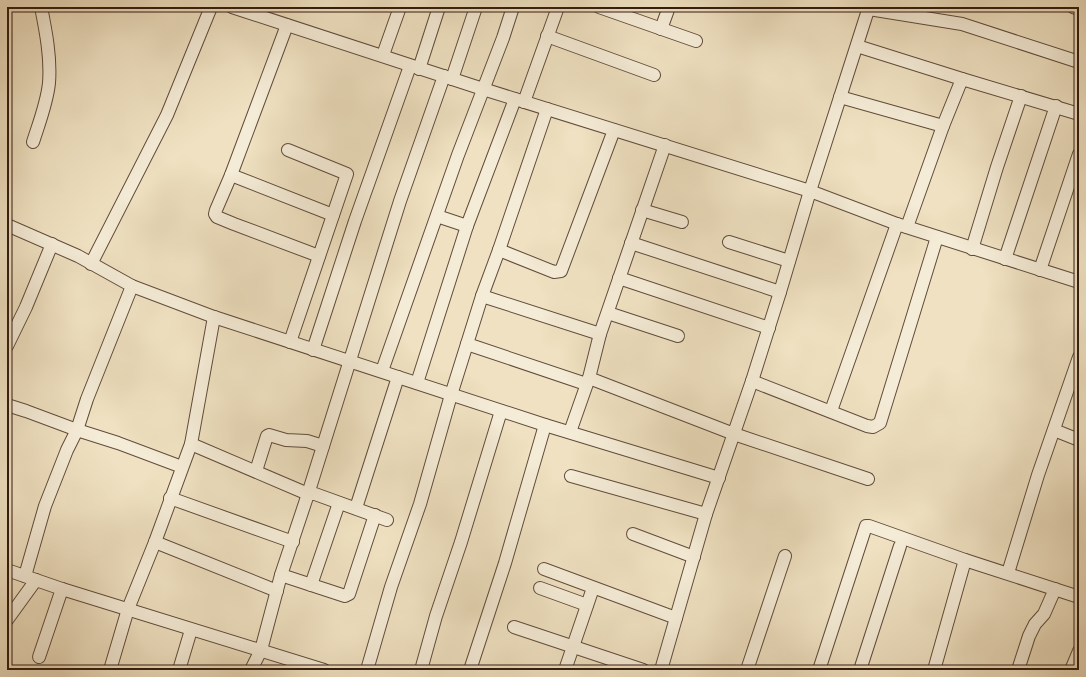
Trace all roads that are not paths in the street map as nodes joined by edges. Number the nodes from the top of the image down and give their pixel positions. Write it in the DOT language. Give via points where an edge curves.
graph roads {
  1 [pos="41,7"];
  2 [pos="211,7"];
  3 [pos="232,7"];
  4 [pos="400,7"];
  5 [pos="439,7"];
  6 [pos="476,7"];
  7 [pos="513,7"];
  8 [pos="558,7"];
  9 [pos="599,7"];
  10 [pos="669,7"];
  11 [pos="1073,7"];
  12 [pos="869,8"];
  13 [pos="1079,9"];
  14 [pos="251,10"];
  15 [pos="287,25"];
  16 [pos="662,30"];
  17 [pos="548,36"];
  18 [pos="696,41"];
  19 [pos="857,46"];
  20 [pos="383,55"];
  21 [pos="1079,62"];
  22 [pos="415,67"];
  23 [pos="654,75"];
  24 [pos="448,77"];
  25 [pos="962,79"];
  26 [pos="483,89"];
  27 [pos="1021,96"];
  28 [pos="840,97"];
  29 [pos="519,100"];
  30 [pos="1056,106"];
  31 [pos="547,109"];
  32 [pos="1079,114"];
  33 [pos="943,126"];
  34 [pos="614,130"];
  35 [pos="33,142"];
  36 [pos="665,145"];
  37 [pos="288,150"];
  38 [pos="1079,154"];
  39 [pos="231,174"];
  40 [pos="810,191"];
  41 [pos="642,210"];
  42 [pos="333,215"];
  43 [pos="437,216"];
  44 [pos="682,222"];
  45 [pos="7,225"];
  46 [pos="902,225"];
  47 [pos="467,226"];
  48 [pos="937,237"];
  49 [pos="729,242"];
  50 [pos="631,243"];
  51 [pos="52,244"];
  52 [pos="972,249"];
  53 [pos="500,250"];
  54 [pos="319,256"];
  55 [pos="1005,259"];
  56 [pos="789,261"];
  57 [pos="91,264"];
  58 [pos="1040,270"];
  59 [pos="619,278"];
  60 [pos="1079,282"];
  61 [pos="132,286"];
  62 [pos="780,292"];
  63 [pos="482,296"];
  64 [pos="608,313"];
  65 [pos="214,317"];
  66 [pos="769,328"];
  67 [pos="11,330"];
  68 [pos="600,334"];
  69 [pos="678,336"];
  70 [pos="290,342"];
  71 [pos="468,344"];
  72 [pos="7,346"];
  73 [pos="313,350"];
  74 [pos="1079,357"];
  75 [pos="350,362"];
  76 [pos="382,371"];
  77 [pos="398,377"];
  78 [pos="587,381"];
  79 [pos="752,381"];
  80 [pos="417,383"];
  81 [pos="451,394"];
  82 [pos="7,405"];
  83 [pos="500,410"];
  84 [pos="831,411"];
  85 [pos="545,425"];
  86 [pos="77,430"];
  87 [pos="1054,430"];
  88 [pos="570,432"];
  89 [pos="734,434"];
  90 [pos="1079,440"];
  91 [pos="191,444"];
  92 [pos="323,446"];
  93 [pos="182,467"];
  94 [pos="256,471"];
  95 [pos="571,476"];
  96 [pos="719,478"];
  97 [pos="868,479"];
  98 [pos="308,494"];
  99 [pos="170,498"];
  100 [pos="339,503"];
  101 [pos="356,508"];
  102 [pos="706,514"];
  103 [pos="375,516"];
  104 [pos="387,520"];
  105 [pos="633,534"];
  106 [pos="155,542"];
  107 [pos="293,542"];
  108 [pos="900,546"];
  109 [pos="784,556"];
  110 [pos="694,557"];
  111 [pos="965,560"];
  112 [pos="544,569"];
  113 [pos="7,570"];
  114 [pos="1008,573"];
  115 [pos="281,575"];
  116 [pos="30,578"];
  117 [pos="311,585"];
  118 [pos="540,588"];
  119 [pos="594,588"];
  120 [pos="1055,589"];
  121 [pos="62,590"];
  122 [pos="277,591"];
  123 [pos="1079,597"];
  124 [pos="587,604"];
  125 [pos="128,609"];
  126 [pos="676,618"];
  127 [pos="7,620"];
  128 [pos="514,627"];
  129 [pos="191,630"];
  130 [pos="573,647"];
  131 [pos="260,650"];
  132 [pos="1079,651"];
  133 [pos="39,657"];
  134 [pos="110,670"];
  135 [pos="179,670"];
  136 [pos="250,670"];
  137 [pos="324,670"];
  138 [pos="366,670"];
  139 [pos="421,670"];
  140 [pos="470,670"];
  141 [pos="565,670"];
  142 [pos="643,670"];
  143 [pos="661,670"];
  144 [pos="747,670"];
  145 [pos="819,670"];
  146 [pos="860,670"];
  147 [pos="934,670"];
  148 [pos="1018,670"];
  149 [pos="1071,670"];
  1 -- 35 [label="street" via="50,68 47,98"];
  2 -- 57 [label="street" via="167,115"];
  3 -- 14 [label="street"];
  4 -- 20 [label="street"];
  5 -- 22 [label="street"];
  6 -- 24 [label="street"];
  7 -- 26 [label="street"];
  8 -- 17 [label="street"];
  9 -- 16 [label="street"];
  10 -- 16 [label="street"];
  11 -- 13 [label="street"];
  12 -- 19 [label="street"];
  12 -- 21 [label="street" via="962,24"];
  14 -- 15 [label="street"];
  15 -- 20 [label="street"];
  15 -- 39 [label="street"];
  16 -- 18 [label="street"];
  17 -- 23 [label="street"];
  17 -- 29 [label="street"];
  19 -- 25 [label="street"];
  19 -- 28 [label="street"];
  20 -- 22 [label="street"];
  22 -- 24 [label="street"];
  22 -- 73 [label="street" via="355,221"];
  24 -- 26 [label="street"];
  24 -- 75 [label="street" via="400,201"];
  25 -- 27 [label="street"];
  25 -- 33 [label="street"];
  26 -- 29 [label="street"];
  26 -- 43 [label="street"];
  27 -- 30 [label="street"];
  27 -- 52 [label="street"];
  28 -- 33 [label="street"];
  28 -- 40 [label="street"];
  29 -- 31 [label="street"];
  29 -- 47 [label="street"];
  30 -- 32 [label="street"];
  30 -- 55 [label="street"];
  31 -- 34 [label="street"];
  31 -- 53 [label="street"];
  33 -- 46 [label="street"];
  34 -- 36 [label="street"];
  34 -- 53 [label="street" via="561,271 554,272"];
  36 -- 40 [label="street"];
  36 -- 41 [label="street"];
  37 -- 42 [label="street" via="347,174"];
  38 -- 58 [label="street"];
  39 -- 42 [label="street"];
  39 -- 54 [label="street" via="216,210 217,216"];
  40 -- 46 [label="street"];
  40 -- 56 [label="street"];
  41 -- 44 [label="street"];
  41 -- 50 [label="street"];
  42 -- 54 [label="street"];
  43 -- 47 [label="street"];
  43 -- 76 [label="street"];
  45 -- 51 [label="street"];
  46 -- 48 [label="street"];
  46 -- 84 [label="street"];
  47 -- 80 [label="street"];
  48 -- 52 [label="street"];
  48 -- 84 [label="street" via="880,423 873,427 867,426"];
  49 -- 56 [label="street"];
  50 -- 59 [label="street"];
  50 -- 62 [label="street"];
  51 -- 57 [label="street"];
  51 -- 67 [label="street" via="26,307"];
  52 -- 55 [label="street"];
  53 -- 63 [label="street"];
  54 -- 70 [label="street"];
  55 -- 58 [label="street"];
  56 -- 62 [label="street"];
  57 -- 61 [label="street"];
  58 -- 60 [label="street"];
  59 -- 64 [label="street"];
  59 -- 66 [label="street"];
  61 -- 65 [label="street"];
  61 -- 86 [label="street"];
  62 -- 66 [label="street"];
  63 -- 68 [label="street"];
  63 -- 71 [label="street"];
  64 -- 68 [label="street"];
  64 -- 69 [label="street"];
  65 -- 70 [label="street"];
  65 -- 91 [label="street"];
  66 -- 79 [label="street"];
  67 -- 72 [label="street"];
  68 -- 78 [label="street"];
  70 -- 73 [label="street"];
  71 -- 78 [label="street"];
  71 -- 81 [label="street"];
  73 -- 75 [label="street"];
  74 -- 87 [label="street"];
  75 -- 76 [label="street"];
  75 -- 92 [label="street"];
  76 -- 77 [label="street"];
  77 -- 80 [label="street"];
  77 -- 101 [label="street"];
  78 -- 88 [label="street"];
  78 -- 89 [label="street"];
  79 -- 84 [label="street"];
  79 -- 89 [label="street"];
  80 -- 81 [label="street"];
  81 -- 83 [label="street"];
  81 -- 138 [label="street" via="420,504"];
  82 -- 86 [label="street"];
  83 -- 85 [label="street"];
  83 -- 139 [label="street"];
  85 -- 88 [label="street"];
  85 -- 140 [label="street" via="505,563"];
  86 -- 93 [label="street"];
  86 -- 116 [label="street" via="45,506"];
  87 -- 90 [label="street"];
  87 -- 114 [label="street"];
  88 -- 96 [label="street"];
  89 -- 96 [label="street"];
  89 -- 97 [label="street"];
  91 -- 93 [label="street"];
  91 -- 94 [label="street"];
  92 -- 94 [label="street" via="269,435"];
  92 -- 98 [label="street"];
  93 -- 99 [label="street"];
  94 -- 98 [label="street"];
  95 -- 102 [label="street"];
  96 -- 102 [label="street"];
  98 -- 100 [label="street"];
  98 -- 107 [label="street"];
  99 -- 106 [label="street"];
  99 -- 107 [label="street"];
  100 -- 101 [label="street"];
  100 -- 117 [label="street"];
  101 -- 103 [label="street"];
  102 -- 110 [label="street"];
  103 -- 104 [label="street"];
  103 -- 117 [label="street" via="349,594 345,596"];
  105 -- 110 [label="street"];
  106 -- 122 [label="street"];
  106 -- 125 [label="street"];
  107 -- 115 [label="street"];
  108 -- 146 [label="street"];
  109 -- 144 [label="street"];
  110 -- 126 [label="street"];
  111 -- 114 [label="street"];
  111 -- 145 [label="street" via="866,526"];
  111 -- 147 [label="street"];
  112 -- 119 [label="street"];
  113 -- 116 [label="street"];
  114 -- 120 [label="street"];
  115 -- 117 [label="street"];
  115 -- 122 [label="street"];
  116 -- 121 [label="street"];
  116 -- 127 [label="street"];
  118 -- 124 [label="street"];
  119 -- 124 [label="street"];
  119 -- 126 [label="street"];
  120 -- 123 [label="street"];
  120 -- 148 [label="street" via="1044,614 1028,636"];
  121 -- 125 [label="street"];
  121 -- 133 [label="street"];
  122 -- 131 [label="street"];
  124 -- 130 [label="street"];
  125 -- 129 [label="street"];
  125 -- 134 [label="street"];
  126 -- 143 [label="street"];
  128 -- 130 [label="street"];
  129 -- 131 [label="street"];
  129 -- 135 [label="street"];
  130 -- 141 [label="street"];
  130 -- 142 [label="street"];
  131 -- 136 [label="street"];
  131 -- 137 [label="street"];
  132 -- 149 [label="street"];
}
